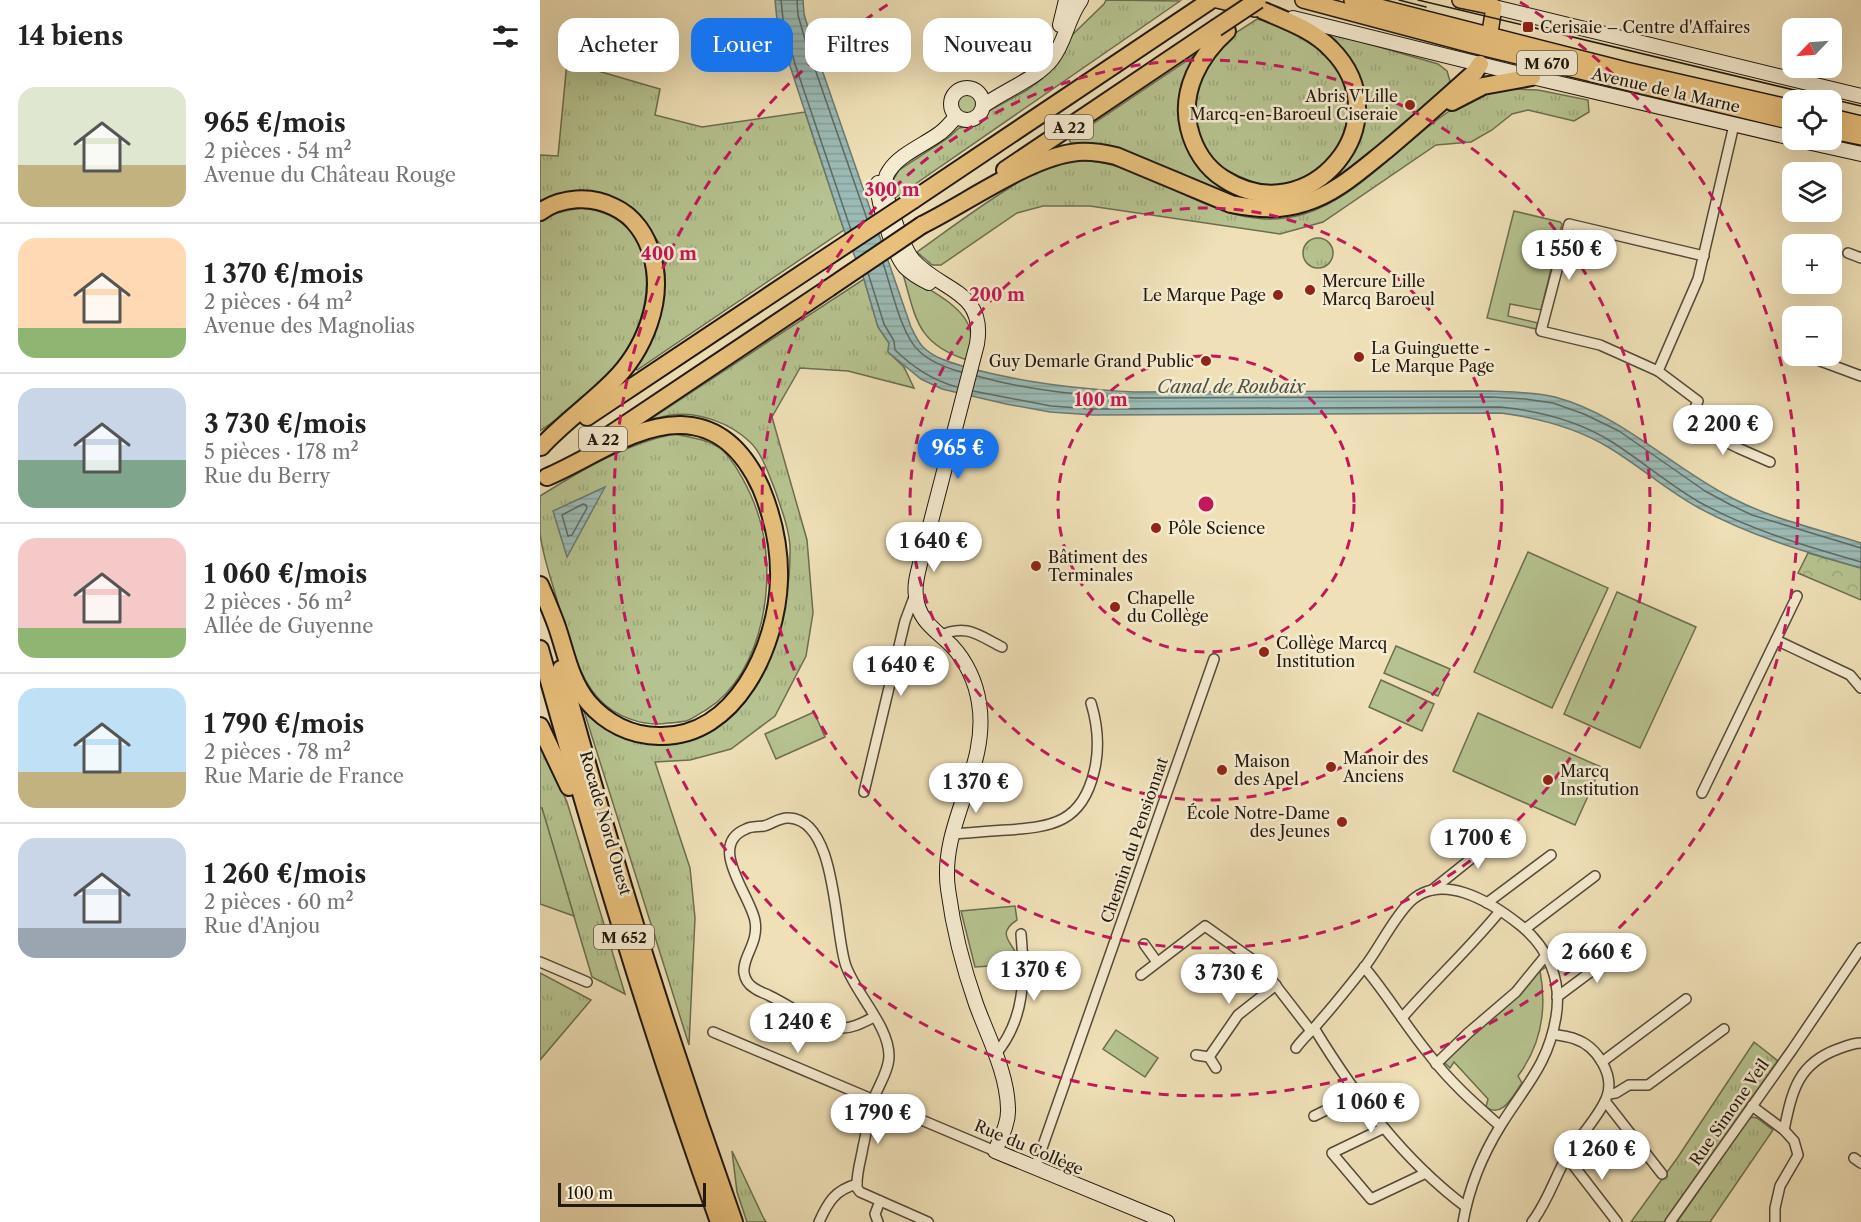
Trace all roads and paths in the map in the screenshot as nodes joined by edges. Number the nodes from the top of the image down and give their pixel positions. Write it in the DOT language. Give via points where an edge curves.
graph roads {
  1 [pos="1066,0"];
  2 [pos="1081,0"];
  3 [pos="1211,0"];
  4 [pos="1217,0"];
  5 [pos="1303,0"];
  6 [pos="1352,0"];
  7 [pos="1460,0"];
  8 [pos="1262,4"];
  9 [pos="1494,7"];
  10 [pos="1222,29"];
  11 [pos="1488,42"];
  12 [pos="1480,64"];
  13 [pos="1029,77"];
  14 [pos="1532,77"];
  15 [pos="1861,96"];
  16 [pos="981,100"];
  17 [pos="1782,106"];
  18 [pos="956,117"];
  19 [pos="1425,118"];
  20 [pos="1782,119"];
  21 [pos="1842,119"];
  22 [pos="1861,124"];
  23 [pos="1734,125"];
  24 [pos="1842,133"];
  25 [pos="1782,136"];
  26 [pos="1861,137"];
  27 [pos="1842,150"];
  28 [pos="1861,154"];
  29 [pos="540,212"];
  30 [pos="922,225"];
  31 [pos="1848,253"];
  32 [pos="1704,256"];
  33 [pos="1861,258"];
  34 [pos="1834,366"];
  35 [pos="1658,371"];
  36 [pos="1861,376"];
  37 [pos="541,447"];
  38 [pos="1770,462"];
  39 [pos="543,479"];
  40 [pos="540,585"];
  41 [pos="540,592"];
  42 [pos="915,595"];
  43 [pos="1797,596"];
  44 [pos="939,636"];
  45 [pos="1776,640"];
  46 [pos="1002,646"];
  47 [pos="540,649"];
  48 [pos="1214,659"];
  49 [pos="1861,688"];
  50 [pos="1091,703"];
  51 [pos="540,726"];
  52 [pos="864,792"];
  53 [pos="1702,793"];
  54 [pos="1507,830"];
  55 [pos="951,834"];
  56 [pos="1551,855"];
  57 [pos="1595,876"];
  58 [pos="1432,890"];
  59 [pos="1487,903"];
  60 [pos="1500,911"];
  61 [pos="1525,929"];
  62 [pos="1021,934"];
  63 [pos="1144,944"];
  64 [pos="1861,948"];
  65 [pos="1620,950"];
  66 [pos="1547,954"];
  67 [pos="540,962"];
  68 [pos="1157,962"];
  69 [pos="1364,967"];
  70 [pos="1141,975"];
  71 [pos="587,982"];
  72 [pos="1276,985"];
  73 [pos="1557,997"];
  74 [pos="1686,999"];
  75 [pos="874,1017"];
  76 [pos="1402,1018"];
  77 [pos="1313,1029"];
  78 [pos="1724,1029"];
  79 [pos="713,1032"];
  80 [pos="1553,1034"];
  81 [pos="1861,1043"];
  82 [pos="1296,1048"];
  83 [pos="995,1055"];
  84 [pos="1196,1055"];
  85 [pos="1209,1057"];
  86 [pos="663,1060"];
  87 [pos="1602,1062"];
  88 [pos="1437,1064"];
  89 [pos="1216,1068"];
  90 [pos="1357,1095"];
  91 [pos="1606,1098"];
  92 [pos="873,1100"];
  93 [pos="1752,1106"];
  94 [pos="1314,1116"];
  95 [pos="1500,1126"];
  96 [pos="1384,1128"];
  97 [pos="1784,1130"];
  98 [pos="995,1151"];
  99 [pos="1567,1157"];
  100 [pos="1035,1168"];
  101 [pos="1426,1173"];
  102 [pos="1662,1174"];
  103 [pos="857,1184"];
  104 [pos="880,1201"];
  105 [pos="1466,1206"];
  106 [pos="1535,1221"];
  107 [pos="719,1222"];
  108 [pos="734,1222"];
  109 [pos="819,1222"];
  110 [pos="878,1222"];
  111 [pos="928,1222"];
  112 [pos="1167,1222"];
  113 [pos="1463,1222"];
  114 [pos="1617,1222"];
  115 [pos="1670,1222"];
  116 [pos="1775,1222"];
  1 -- 13 [label="street" via="1053,47"];
  2 -- 13 [label="street" via="1055,55 1041,71"];
  3 -- 37 [label="highway, A 22, bridge"];
  4 -- 8 [label="main road, Avenue de la Marne"];
  5 -- 11 [label="main road, Avenue de la Marne / M 670"];
  6 -- 11 [label="main road, Avenue de la Marne / M 670"];
  7 -- 9 [label="main road"];
  8 -- 10 [label="highway"];
  8 -- 10 [label="highway" via="1320,39 1341,59 1353,83 1357,119 1350,143 1331,169 1308,185 1272,194 1245,190 1217,174 1200,154 1189,127 1190,85"];
  8 -- 12 [label="street, Avenue de la Marne"];
  9 -- 11 [label="main road"];
  9 -- 15 [label="street"];
  10 -- 30 [label="highway, A 22"];
  11 -- 12 [label="main road"];
  11 -- 17 [label="main road, Avenue de la Marne / M 670"];
  11 -- 20 [label="main road, Avenue de la Marne / M 670"];
  12 -- 14 [label="street, Avenue de la Marne"];
  12 -- 19 [label="highway"];
  13 -- 16 [label="street" via="1006,92"];
  14 -- 19 [label="highway" via="1477,89"];
  14 -- 23 [label="street, Avenue de la Marne"];
  16 -- 18 [label="street" via="981,112 973,119"];
  16 -- 18 [label="street" via="973,89 956,92 950,104"];
  18 -- 42 [label="street" via="943,131 883,170 877,187 899,258 911,272 965,306 978,335"];
  19 -- 30 [label="highway" via="1344,183 1316,199 1291,206 1232,204 1116,156 1077,152 1034,165"];
  21 -- 22 [label="main road"];
  23 -- 25 [label="street, Avenue de la Marne"];
  23 -- 32 [label="street"];
  24 -- 26 [label="main road"];
  27 -- 28 [label="street"];
  29 -- 37 [label="highway" via="575,199 616,208 646,240 655,266 656,288 647,329 623,370"];
  30 -- 39 [label="highway, A 22, bridge"];
  31 -- 33 [label="street"];
  32 -- 35 [label="street"];
  32 -- 35 [label="street" via="1569,224 1541,331 1611,348"];
  34 -- 36 [label="street"];
  35 -- 38 [label="street" via="1698,400 1686,427"];
  39 -- 40 [label="highway" via="650,429 682,425 718,434 746,460 768,506 778,555 778,591 766,646 752,676 734,700 704,725 663,736 621,728 587,701 572,674"];
  41 -- 108 [label="highway, Rocade Nord Ouest / M 652" via="633,914"];
  42 -- 44 [label="street" via="924,620"];
  42 -- 52 [label="street" via="905,621"];
  43 -- 45 [label="street"];
  44 -- 46 [label="street" via="962,629"];
  44 -- 55 [label="street" via="965,664 981,712 975,765"];
  45 -- 49 [label="street" via="1850,675"];
  45 -- 53 [label="street"];
  47 -- 86 [label="highway, Rocade Nord Ouest / M 652"];
  48 -- 100 [label="street, Chemin du Pensionnat"];
  50 -- 55 [label="street" via="1097,730 1097,758 1091,784 1076,810 1059,822 1038,828"];
  51 -- 86 [label="highway" via="568,782"];
  54 -- 58 [label="street"];
  55 -- 83 [label="street" via="946,865 951,904 971,987"];
  56 -- 59 [label="street"];
  57 -- 61 [label="street"];
  58 -- 59 [label="street" via="1458,891"];
  58 -- 69 [label="street" via="1405,906"];
  59 -- 60 [label="street"];
  60 -- 61 [label="street"];
  60 -- 76 [label="street"];
  61 -- 66 [label="street"];
  62 -- 83 [label="street" via="1024,979 1020,1005 1008,1039"];
  63 -- 68 [label="street"];
  64 -- 93 [label="street, Rue Simone Veil"];
  65 -- 73 [label="street"];
  66 -- 73 [label="street"];
  66 -- 88 [label="street" via="1516,992"];
  67 -- 71 [label="street"];
  68 -- 70 [label="street"];
  68 -- 72 [label="street" via="1205,926 1260,965"];
  69 -- 76 [label="street"];
  69 -- 77 [label="street"];
  72 -- 77 [label="street"];
  72 -- 85 [label="street" via="1238,1015"];
  73 -- 80 [label="street"];
  74 -- 87 [label="street"];
  75 -- 75 [label="street" via="849,1028 838,1028 751,986 744,969 756,938 755,918 729,856 738,833 783,818 800,820 812,830 832,878 845,963"];
  75 -- 92 [label="street" via="889,1057"];
  76 -- 88 [label="street"];
  77 -- 82 [label="street"];
  77 -- 90 [label="street"];
  78 -- 91 [label="street" via="1647,1085 1629,1085"];
  79 -- 92 [label="street, Rue du Collège"];
  80 -- 87 [label="street" via="1576,1039"];
  80 -- 95 [label="street" via="1540,1068"];
  81 -- 97 [label="street" via="1826,1054 1808,1067 1795,1087"];
  83 -- 98 [label="street" via="1008,1106 1006,1126"];
  84 -- 85 [label="street"];
  85 -- 89 [label="street"];
  86 -- 107 [label="highway, Rocade Nord Ouest / M 652"];
  87 -- 91 [label="street" via="1609,1079"];
  88 -- 95 [label="street"];
  90 -- 94 [label="street"];
  90 -- 96 [label="street"];
  91 -- 99 [label="street"];
  91 -- 102 [label="street"];
  92 -- 98 [label="street, Rue du Collège"];
  92 -- 103 [label="street"];
  93 -- 97 [label="street"];
  93 -- 115 [label="street, Rue Simone Veil"];
  95 -- 105 [label="street"];
  96 -- 101 [label="street"];
  96 -- 101 [label="street" via="1332,1153 1371,1199"];
  97 -- 116 [label="street" via="1797,1147 1798,1155 1780,1186"];
  98 -- 100 [label="street, Rue du Collège"];
  99 -- 106 [label="street"];
  99 -- 114 [label="street"];
  100 -- 112 [label="street, Rue du Collège"];
  101 -- 105 [label="street"];
  103 -- 104 [label="street" via="860,1192"];
  103 -- 109 [label="street" via="834,1195"];
  104 -- 110 [label="street" via="875,1214"];
  104 -- 111 [label="street"];
  105 -- 113 [label="street"];
}
